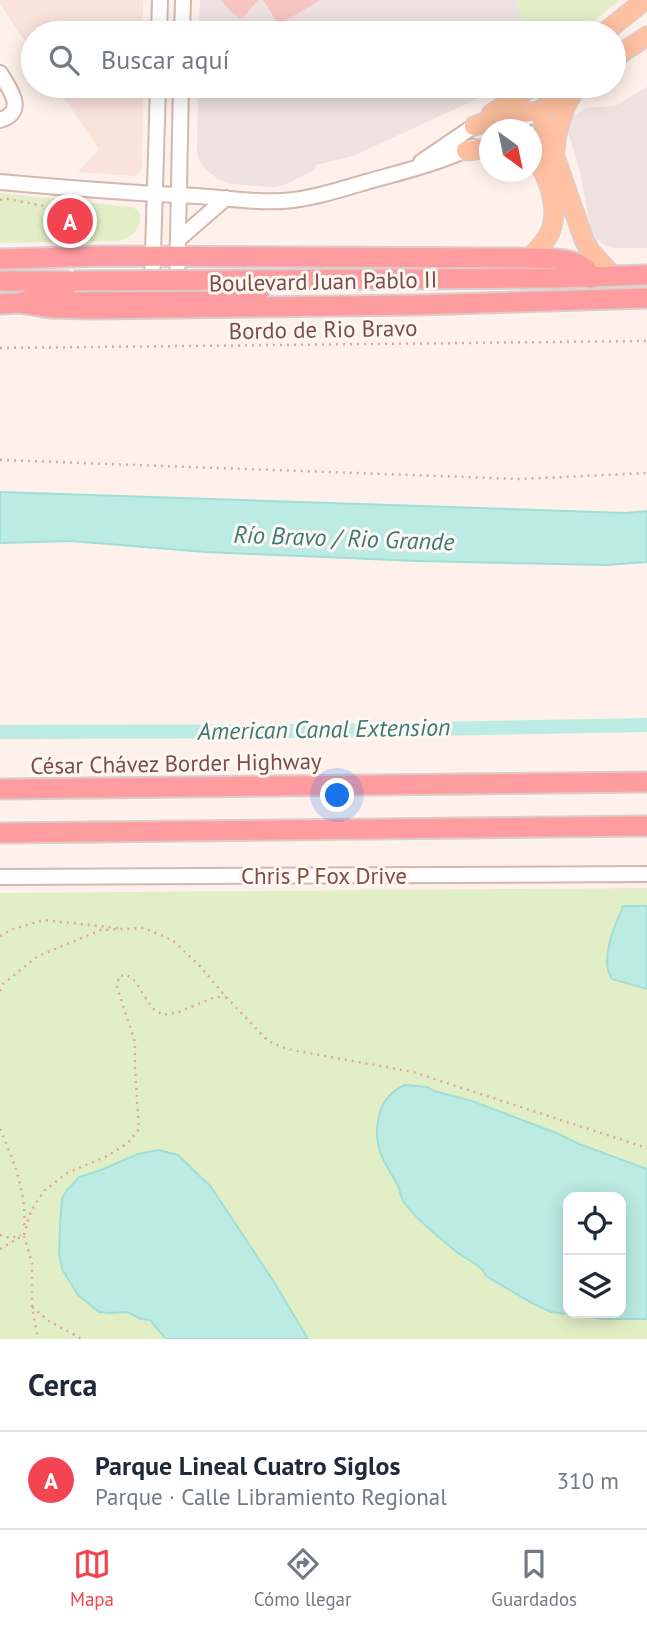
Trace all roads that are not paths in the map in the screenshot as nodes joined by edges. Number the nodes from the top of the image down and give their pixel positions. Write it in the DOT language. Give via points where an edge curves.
graph roads {
  1 [pos="160,0"];
  2 [pos="183,0"];
  3 [pos="645,0"];
  4 [pos="159,21"];
  5 [pos="182,21"];
  6 [pos="619,21"];
  7 [pos="647,36"];
  8 [pos="626,50"];
  9 [pos="0,73"];
  10 [pos="158,98"];
  11 [pos="181,98"];
  12 [pos="516,98"];
  13 [pos="535,98"];
  14 [pos="557,98"];
  15 [pos="569,98"];
  16 [pos="523,119"];
  17 [pos="525,119"];
  18 [pos="0,120"];
  19 [pos="479,125"];
  20 [pos="474,127"];
  21 [pos="542,140"];
  22 [pos="479,144"];
  23 [pos="479,149"];
  24 [pos="466,151"];
  25 [pos="555,153"];
  26 [pos="412,169"];
  27 [pos="542,170"];
  28 [pos="0,182"];
  29 [pos="155,194"];
  30 [pos="180,195"];
  31 [pos="226,198"];
  32 [pos="179,248"];
  33 [pos="104,256"];
  34 [pos="152,256"];
  35 [pos="231,256"];
  36 [pos="530,258"];
  37 [pos="0,259"];
  38 [pos="647,275"];
  39 [pos="614,277"];
  40 [pos="591,278"];
  41 [pos="0,281"];
  42 [pos="152,290"];
  43 [pos="177,290"];
  44 [pos="231,290"];
  45 [pos="104,291"];
  46 [pos="647,298"];
  47 [pos="10,304"];
  48 [pos="417,305"];
  49 [pos="647,782"];
  50 [pos="0,789"];
  51 [pos="647,825"];
  52 [pos="0,833"];
  53 [pos="647,874"];
  54 [pos="0,877"];
  1 -- 4 [label="street"];
  2 -- 5 [label="street"];
  3 -- 6 [label="main road"];
  7 -- 8 [label="main road"];
  9 -- 18 [label="street" via="15,105"];
  10 -- 29 [label="street"];
  11 -- 30 [label="street"];
  12 -- 20 [label="main road"];
  13 -- 16 [label="main road"];
  14 -- 17 [label="main road"];
  15 -- 25 [label="main road" via="559,121"];
  19 -- 20 [label="main road"];
  20 -- 26 [label="street"];
  21 -- 25 [label="main road"];
  22 -- 24 [label="street"];
  23 -- 24 [label="main road"];
  24 -- 26 [label="street"];
  25 -- 39 [label="main road" via="584,240"];
  26 -- 31 [label="street" via="296,199"];
  27 -- 36 [label="main road" via="552,195 552,230"];
  28 -- 29 [label="street"];
  29 -- 30 [label="street"];
  29 -- 34 [label="street"];
  30 -- 31 [label="street"];
  30 -- 32 [label="street"];
  31 -- 32 [label="street"];
  32 -- 34 [label="highway"];
  32 -- 35 [label="highway"];
  32 -- 43 [label="street"];
  33 -- 34 [label="highway"];
  33 -- 37 [label="highway"];
  33 -- 45 [label="highway" via="118,274 113,289"];
  34 -- 42 [label="street"];
  35 -- 36 [label="highway"];
  35 -- 44 [label="highway" via="221,276"];
  36 -- 40 [label="highway" via="579,264"];
  38 -- 39 [label="highway, Boulevard Juan Pablo II"];
  39 -- 40 [label="highway, Boulevard Juan Pablo II"];
  40 -- 41 [label="highway, Boulevard Juan Pablo II, bridge"];
  42 -- 43 [label="highway"];
  42 -- 45 [label="highway"];
  43 -- 44 [label="highway"];
  44 -- 48 [label="highway" via="370,290"];
  45 -- 47 [label="highway" via="46,293"];
  46 -- 48 [label="highway, Boulevard Juan Pablo II"];
  47 -- 48 [label="highway, Boulevard Juan Pablo II" via="92,309"];
  49 -- 50 [label="highway, César Chávez Border Highway"];
  51 -- 52 [label="highway"];
  53 -- 54 [label="street, Chris P Fox Drive"];
}
